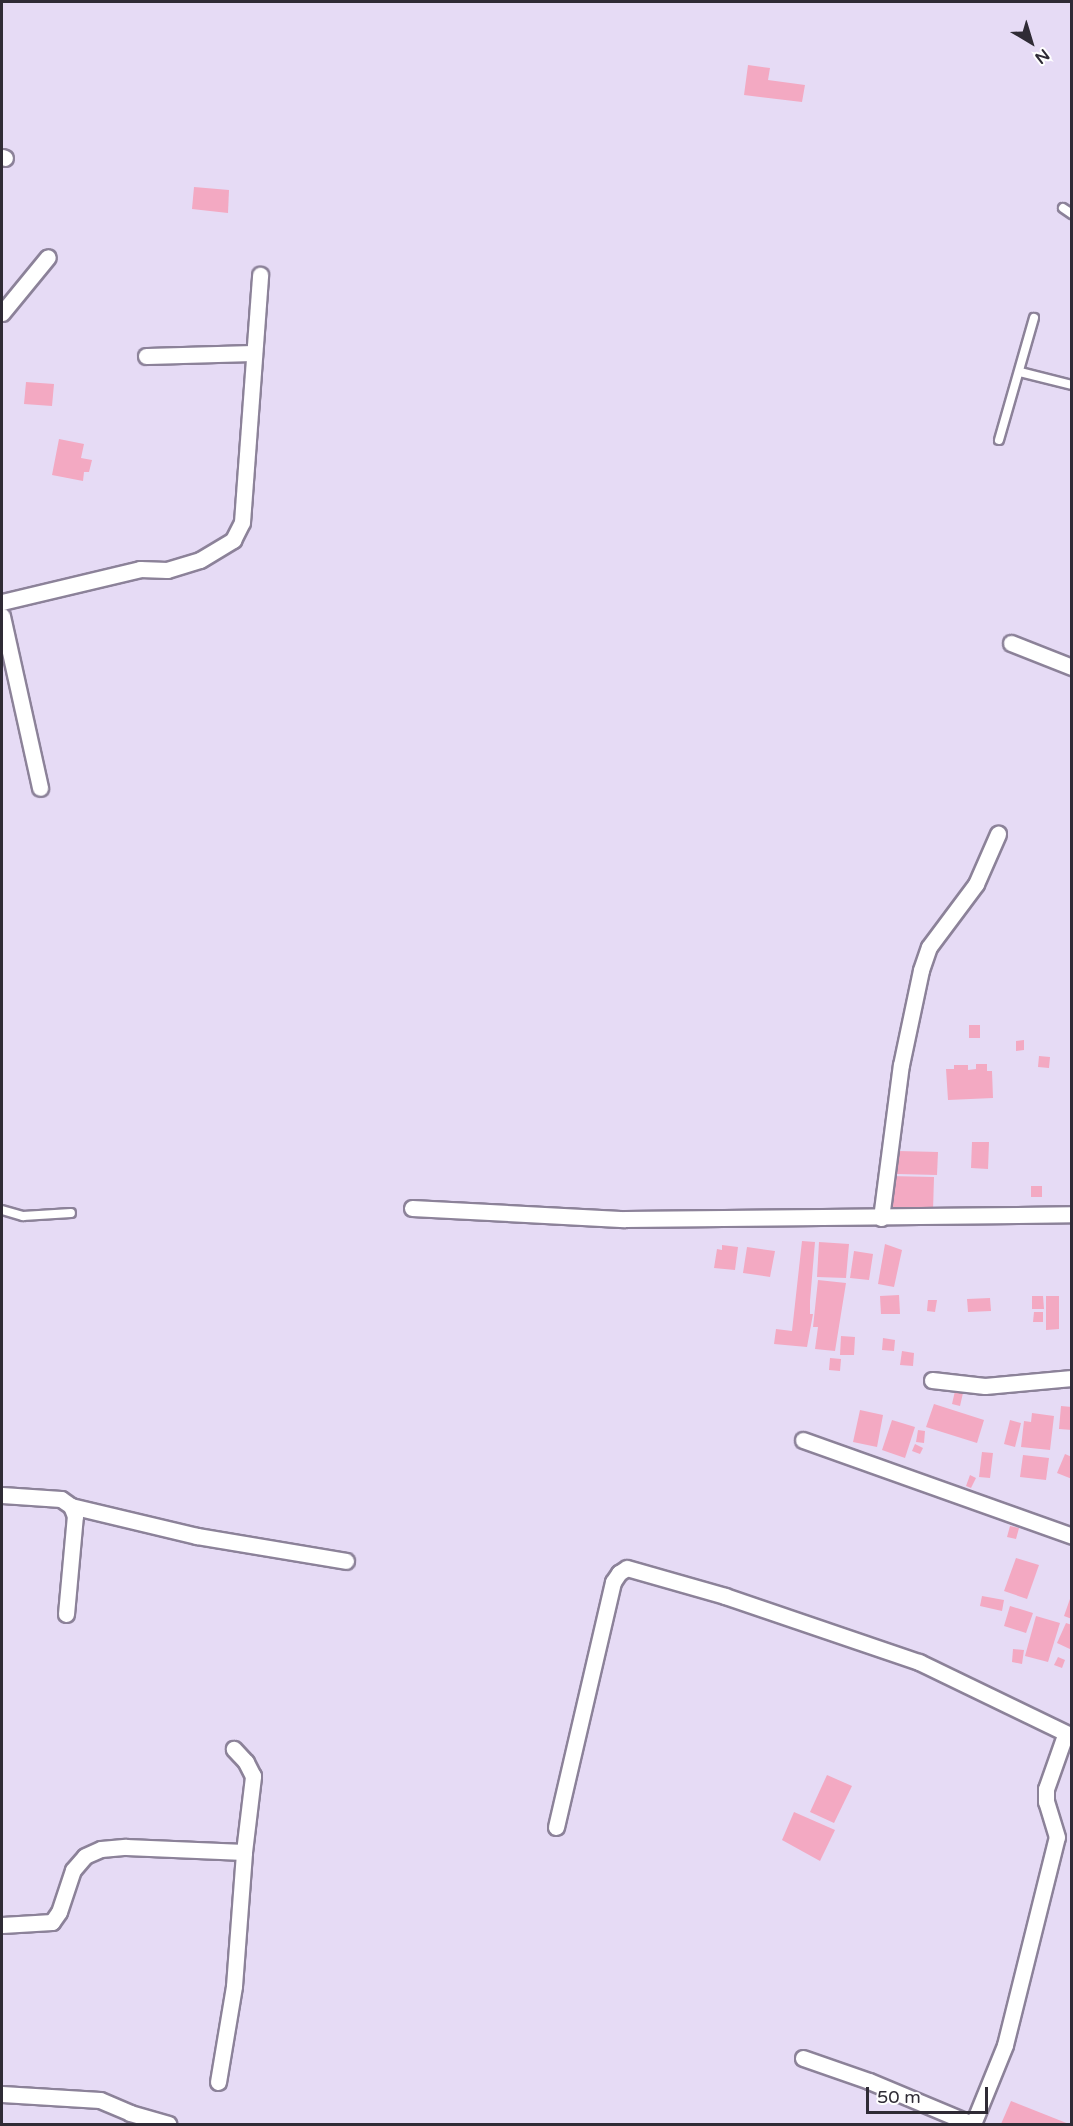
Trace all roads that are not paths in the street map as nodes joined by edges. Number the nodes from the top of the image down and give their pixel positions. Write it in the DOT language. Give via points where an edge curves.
graph roads {
  1 [pos="1063,208"];
  2 [pos="1071,214"];
  3 [pos="48,257"];
  4 [pos="260,275"];
  5 [pos="2,313"];
  6 [pos="1034,318"];
  7 [pos="255,353"];
  8 [pos="146,356"];
  9 [pos="1020,372"];
  10 [pos="1071,385"];
  11 [pos="999,440"];
  12 [pos="2,602"];
  13 [pos="2,616"];
  14 [pos="1011,643"];
  15 [pos="1071,667"];
  16 [pos="40,788"];
  17 [pos="998,834"];
  18 [pos="412,1208"];
  19 [pos="2,1210"];
  20 [pos="71,1213"];
  21 [pos="1071,1214"];
  22 [pos="881,1218"];
  23 [pos="1071,1378"];
  24 [pos="932,1380"];
  25 [pos="803,1440"];
  26 [pos="2,1495"];
  27 [pos="71,1506"];
  28 [pos="1071,1536"];
  29 [pos="346,1562"];
  30 [pos="66,1614"];
  31 [pos="1068,1735"];
  32 [pos="234,1749"];
  33 [pos="556,1827"];
  34 [pos="244,1852"];
  35 [pos="2,1925"];
  36 [pos="803,2058"];
  37 [pos="218,2082"];
  38 [pos="2,2094"];
  39 [pos="168,2124"];
  40 [pos="973,2124"];
  1 -- 2 [label="lane"];
  3 -- 5 [label="street"];
  4 -- 7 [label="street"];
  6 -- 9 [label="lane"];
  7 -- 8 [label="street"];
  7 -- 12 [label="street" via="242,522 233,540 200,560 168,570 140,569"];
  9 -- 10 [label="lane"];
  9 -- 11 [label="lane"];
  13 -- 16 [label="street"];
  14 -- 15 [label="street"];
  17 -- 22 [label="street" via="976,884 929,947 921,970 901,1065"];
  18 -- 22 [label="street" via="625,1219"];
  19 -- 20 [label="lane" via="23,1216"];
  21 -- 22 [label="street"];
  23 -- 24 [label="street" via="986,1386"];
  25 -- 28 [label="street"];
  26 -- 27 [label="street" via="62,1499"];
  27 -- 29 [label="street" via="197,1536"];
  27 -- 30 [label="street" via="75,1516"];
  31 -- 33 [label="street" via="919,1662 725,1596 627,1568 613,1582"];
  31 -- 40 [label="street" via="1046,1789 1057,1837 1005,2045"];
  32 -- 34 [label="street" via="253,1776"];
  34 -- 35 [label="street" via="126,1846 101,1849 85,1857 73,1870 52,1922"];
  34 -- 37 [label="street" via="234,1986"];
  36 -- 40 [label="street"];
  38 -- 39 [label="street" via="100,2100"];
}
